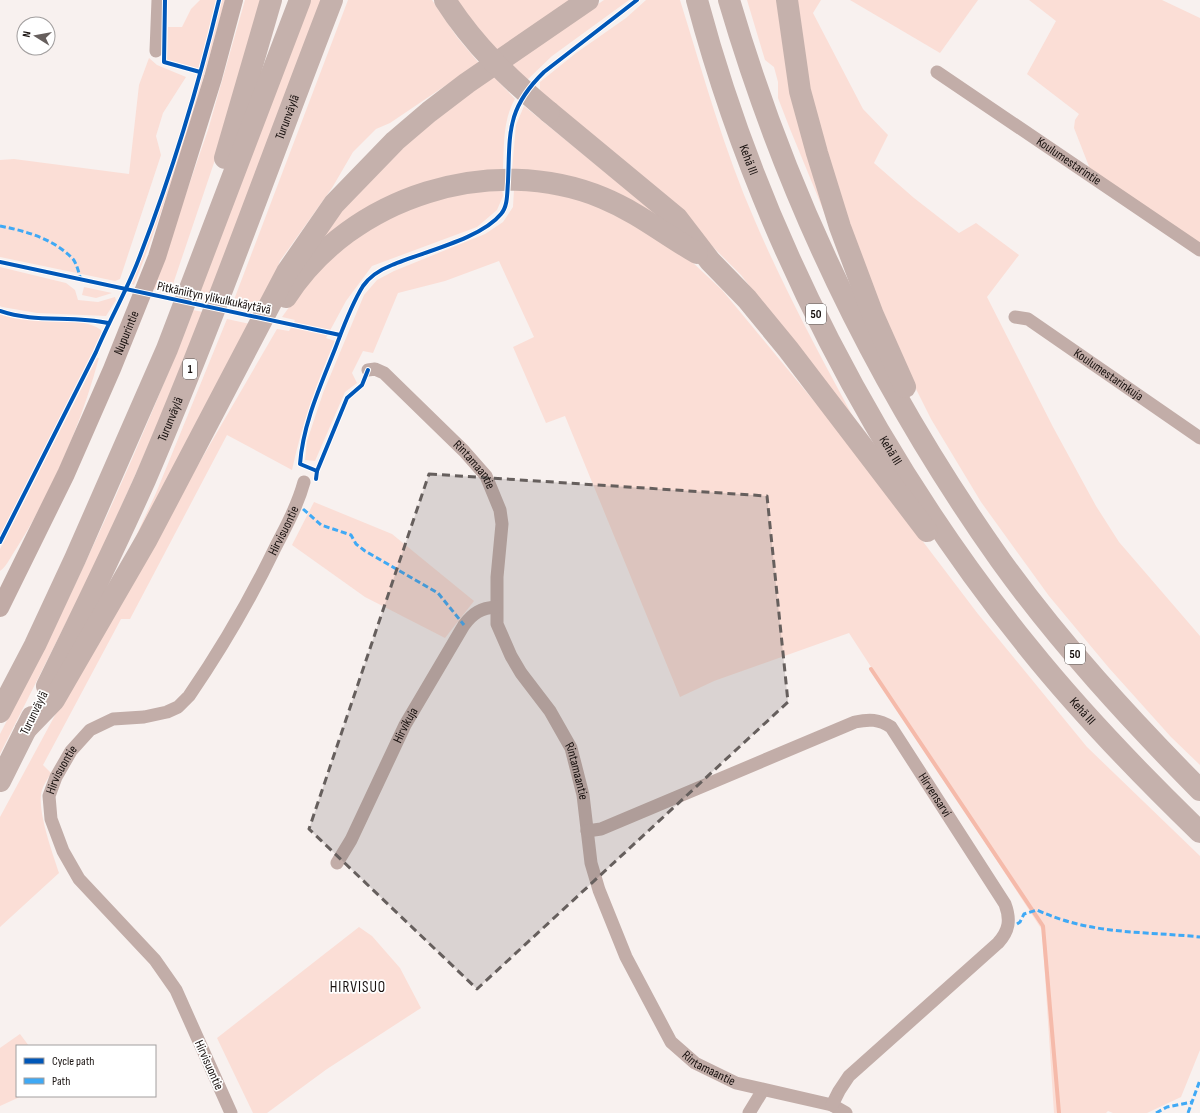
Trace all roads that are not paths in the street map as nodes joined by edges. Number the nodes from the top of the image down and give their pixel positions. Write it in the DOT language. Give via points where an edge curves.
graph roads {
  1 [pos="158,0"];
  2 [pos="234,0"];
  3 [pos="271,0"];
  4 [pos="300,0"];
  5 [pos="332,0"];
  6 [pos="445,0"];
  7 [pos="588,0"];
  8 [pos="697,0"];
  9 [pos="729,0"];
  10 [pos="786,0"];
  11 [pos="156,51"];
  12 [pos="937,72"];
  13 [pos="1200,250"];
  14 [pos="710,261"];
  15 [pos="200,262"];
  16 [pos="1015,317"];
  17 [pos="235,368"];
  18 [pos="368,370"];
  19 [pos="1200,438"];
  20 [pos="304,482"];
  21 [pos="964,507"];
  22 [pos="5,588"];
  23 [pos="992,600"];
  24 [pos="496,607"];
  25 [pos="0,608"];
  26 [pos="0,712"];
  27 [pos="26,729"];
  28 [pos="0,781"];
  29 [pos="1200,790"];
  30 [pos="587,831"];
  31 [pos="1200,832"];
  32 [pos="337,863"];
  33 [pos="763,1090"];
  34 [pos="832,1105"];
  35 [pos="231,1113"];
  36 [pos="749,1113"];
  37 [pos="846,1113"];
  1 -- 11 [label="street"];
  2 -- 22 [label="main road, Nupurintie" via="213,78 157,257 66,474"];
  3 -- 15 [label="highway" via="216,188"];
  4 -- 15 [label="highway, 1"];
  5 -- 27 [label="highway, Turunväylä / 1" via="232,264 145,479"];
  6 -- 14 [label="highway, bridge" via="490,59 517,85 677,218"];
  7 -- 17 [label="highway" via="440,104 367,168 334,204 306,242"];
  8 -- 23 [label="highway, Kehä III / 50" via="709,46 739,135 768,210 825,332 898,462 955,550"];
  9 -- 21 [label="highway, 50" via="771,129 827,263 893,393"];
  10 -- 21 [label="highway" via="800,91 840,227 873,315 902,382"];
  12 -- 13 [label="street, Koulumestarintie"];
  14 -- 17 [label="highway" via="647,219 608,200 559,185 531,181 454,184 407,200 366,219 344,235 301,276 260,338"];
  14 -- 23 [label="highway" via="788,349 948,558"];
  15 -- 26 [label="highway, 1" via="167,349 117,467 35,645"];
  16 -- 19 [label="street, Koulumestarinkuja" via="1028,319"];
  17 -- 27 [label="highway" via="147,539 54,700"];
  18 -- 24 [label="street, Rintamaantie" via="384,373 486,476 500,510 502,524"];
  20 -- 35 [label="street, Hirvisuontie" via="299,499 256,588 189,696 178,707 167,712 144,717 113,719 90,730 71,751 56,777 49,796 51,819 63,851 79,880 155,960 176,990"];
  21 -- 29 [label="highway, 50" via="1011,574 1098,681"];
  22 -- 25 [label="main road, Nupurintie"];
  23 -- 31 [label="highway, Kehä III / 50" via="1075,703"];
  24 -- 30 [label="street, Rintamaantie" via="497,624 511,656 550,711 571,748 583,795"];
  24 -- 32 [label="street, Hirvikuja" via="484,608 471,616 464,625 405,725 351,840"];
  27 -- 28 [label="highway, Turunväylä / 1"];
  30 -- 33 [label="street, Rintamaantie" via="591,863 599,890 626,957 671,1042 695,1063 736,1083"];
  30 -- 34 [label="street, Hirvensarvi" via="601,828 855,722 869,719 883,722 890,727 1005,904 1009,914 1008,928 998,943 849,1076"];
  33 -- 34 [label="street, Rintamaantie"];
  33 -- 36 [label="street"];
  34 -- 37 [label="street, Rintamaantie"];
}
